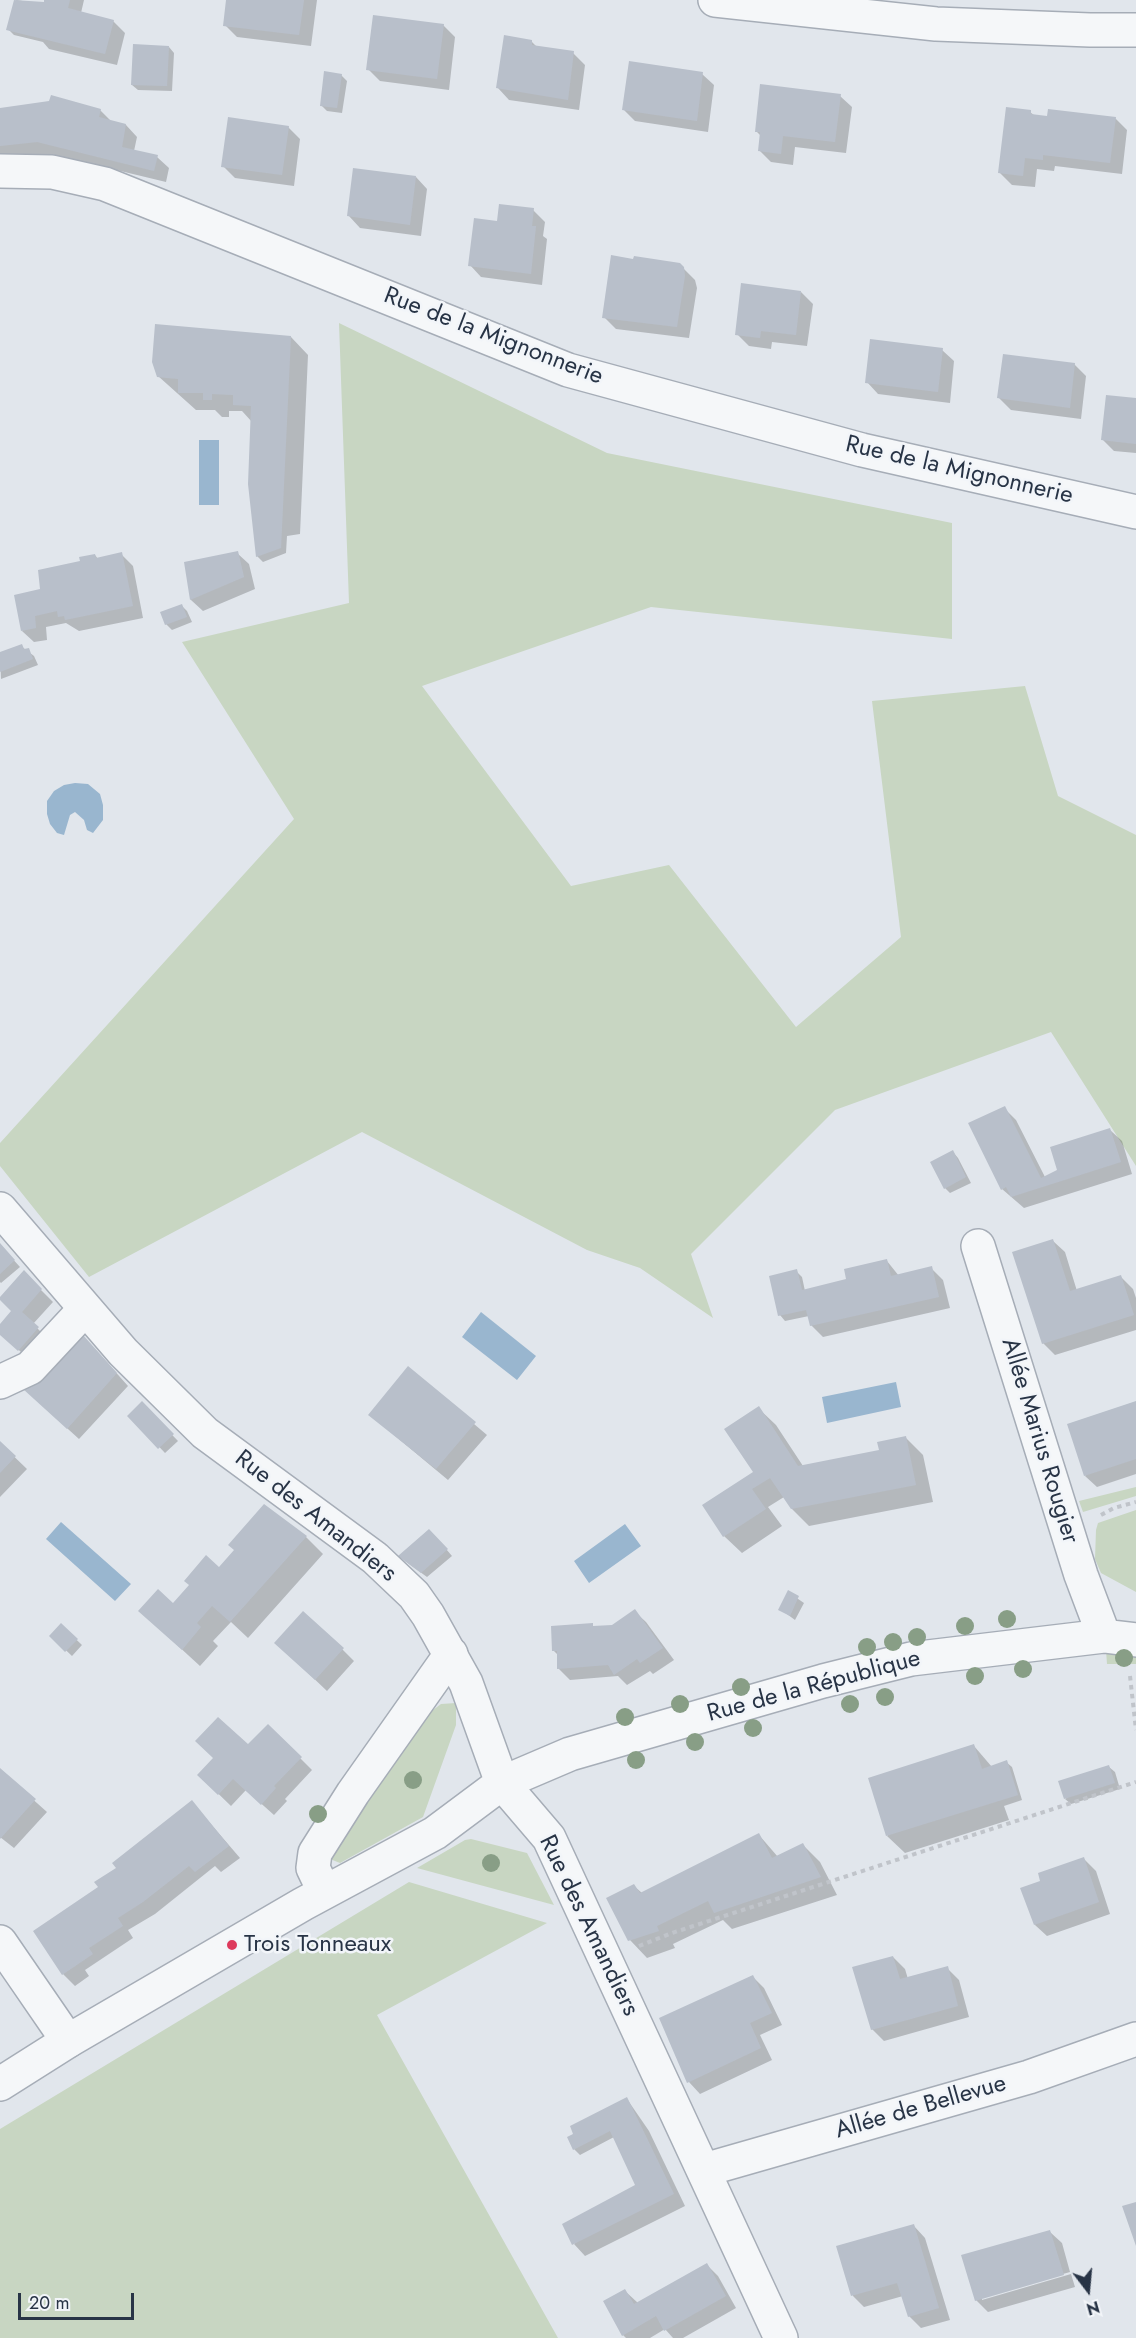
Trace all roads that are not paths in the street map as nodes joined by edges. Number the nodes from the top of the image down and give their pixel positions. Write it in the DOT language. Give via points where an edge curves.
graph roads {
  1 [pos="715,0"];
  2 [pos="936,12"];
  3 [pos="1136,30"];
  4 [pos="0,171"];
  5 [pos="1136,512"];
  6 [pos="0,1209"];
  7 [pos="978,1246"];
  8 [pos="85,1308"];
  9 [pos="0,1382"];
  10 [pos="1104,1636"];
  11 [pos="1136,1640"];
  12 [pos="451,1654"];
  13 [pos="502,1783"];
  14 [pos="324,1891"];
  15 [pos="0,1942"];
  16 [pos="1136,2039"];
  17 [pos="68,2042"];
  18 [pos="0,2084"];
  19 [pos="704,2170"];
  20 [pos="781,2338"];
  1 -- 2 [label="street"];
  2 -- 3 [label="street" via="1090,30"];
  4 -- 5 [label="street, Rue de la Mignonnerie" via="52,171 105,184 568,370 862,450"];
  6 -- 8 [label="street, Rue des Amandiers"];
  7 -- 10 [label="street, Allée Marius Rougier" via="1081,1575"];
  8 -- 9 [label="street" via="30,1368"];
  8 -- 12 [label="street, Rue des Amandiers" via="123,1352 205,1433 375,1558 414,1595"];
  10 -- 11 [label="street, Rue de la République"];
  10 -- 13 [label="street, Rue de la République" via="900,1662 570,1754"];
  12 -- 13 [label="street, Rue des Amandiers" via="466,1683"];
  12 -- 14 [label="street" via="352,1793 315,1853 313,1868"];
  13 -- 14 [label="street, Rue de la République" via="435,1833"];
  13 -- 19 [label="street, Rue des Amandiers" via="549,1838"];
  14 -- 17 [label="street, Rue de la République"];
  15 -- 17 [label="street"];
  16 -- 19 [label="street, Allée de Bellevue" via="1029,2077"];
  17 -- 18 [label="street, Rue de la République"];
  19 -- 20 [label="street, Rue des Amandiers"];
}
